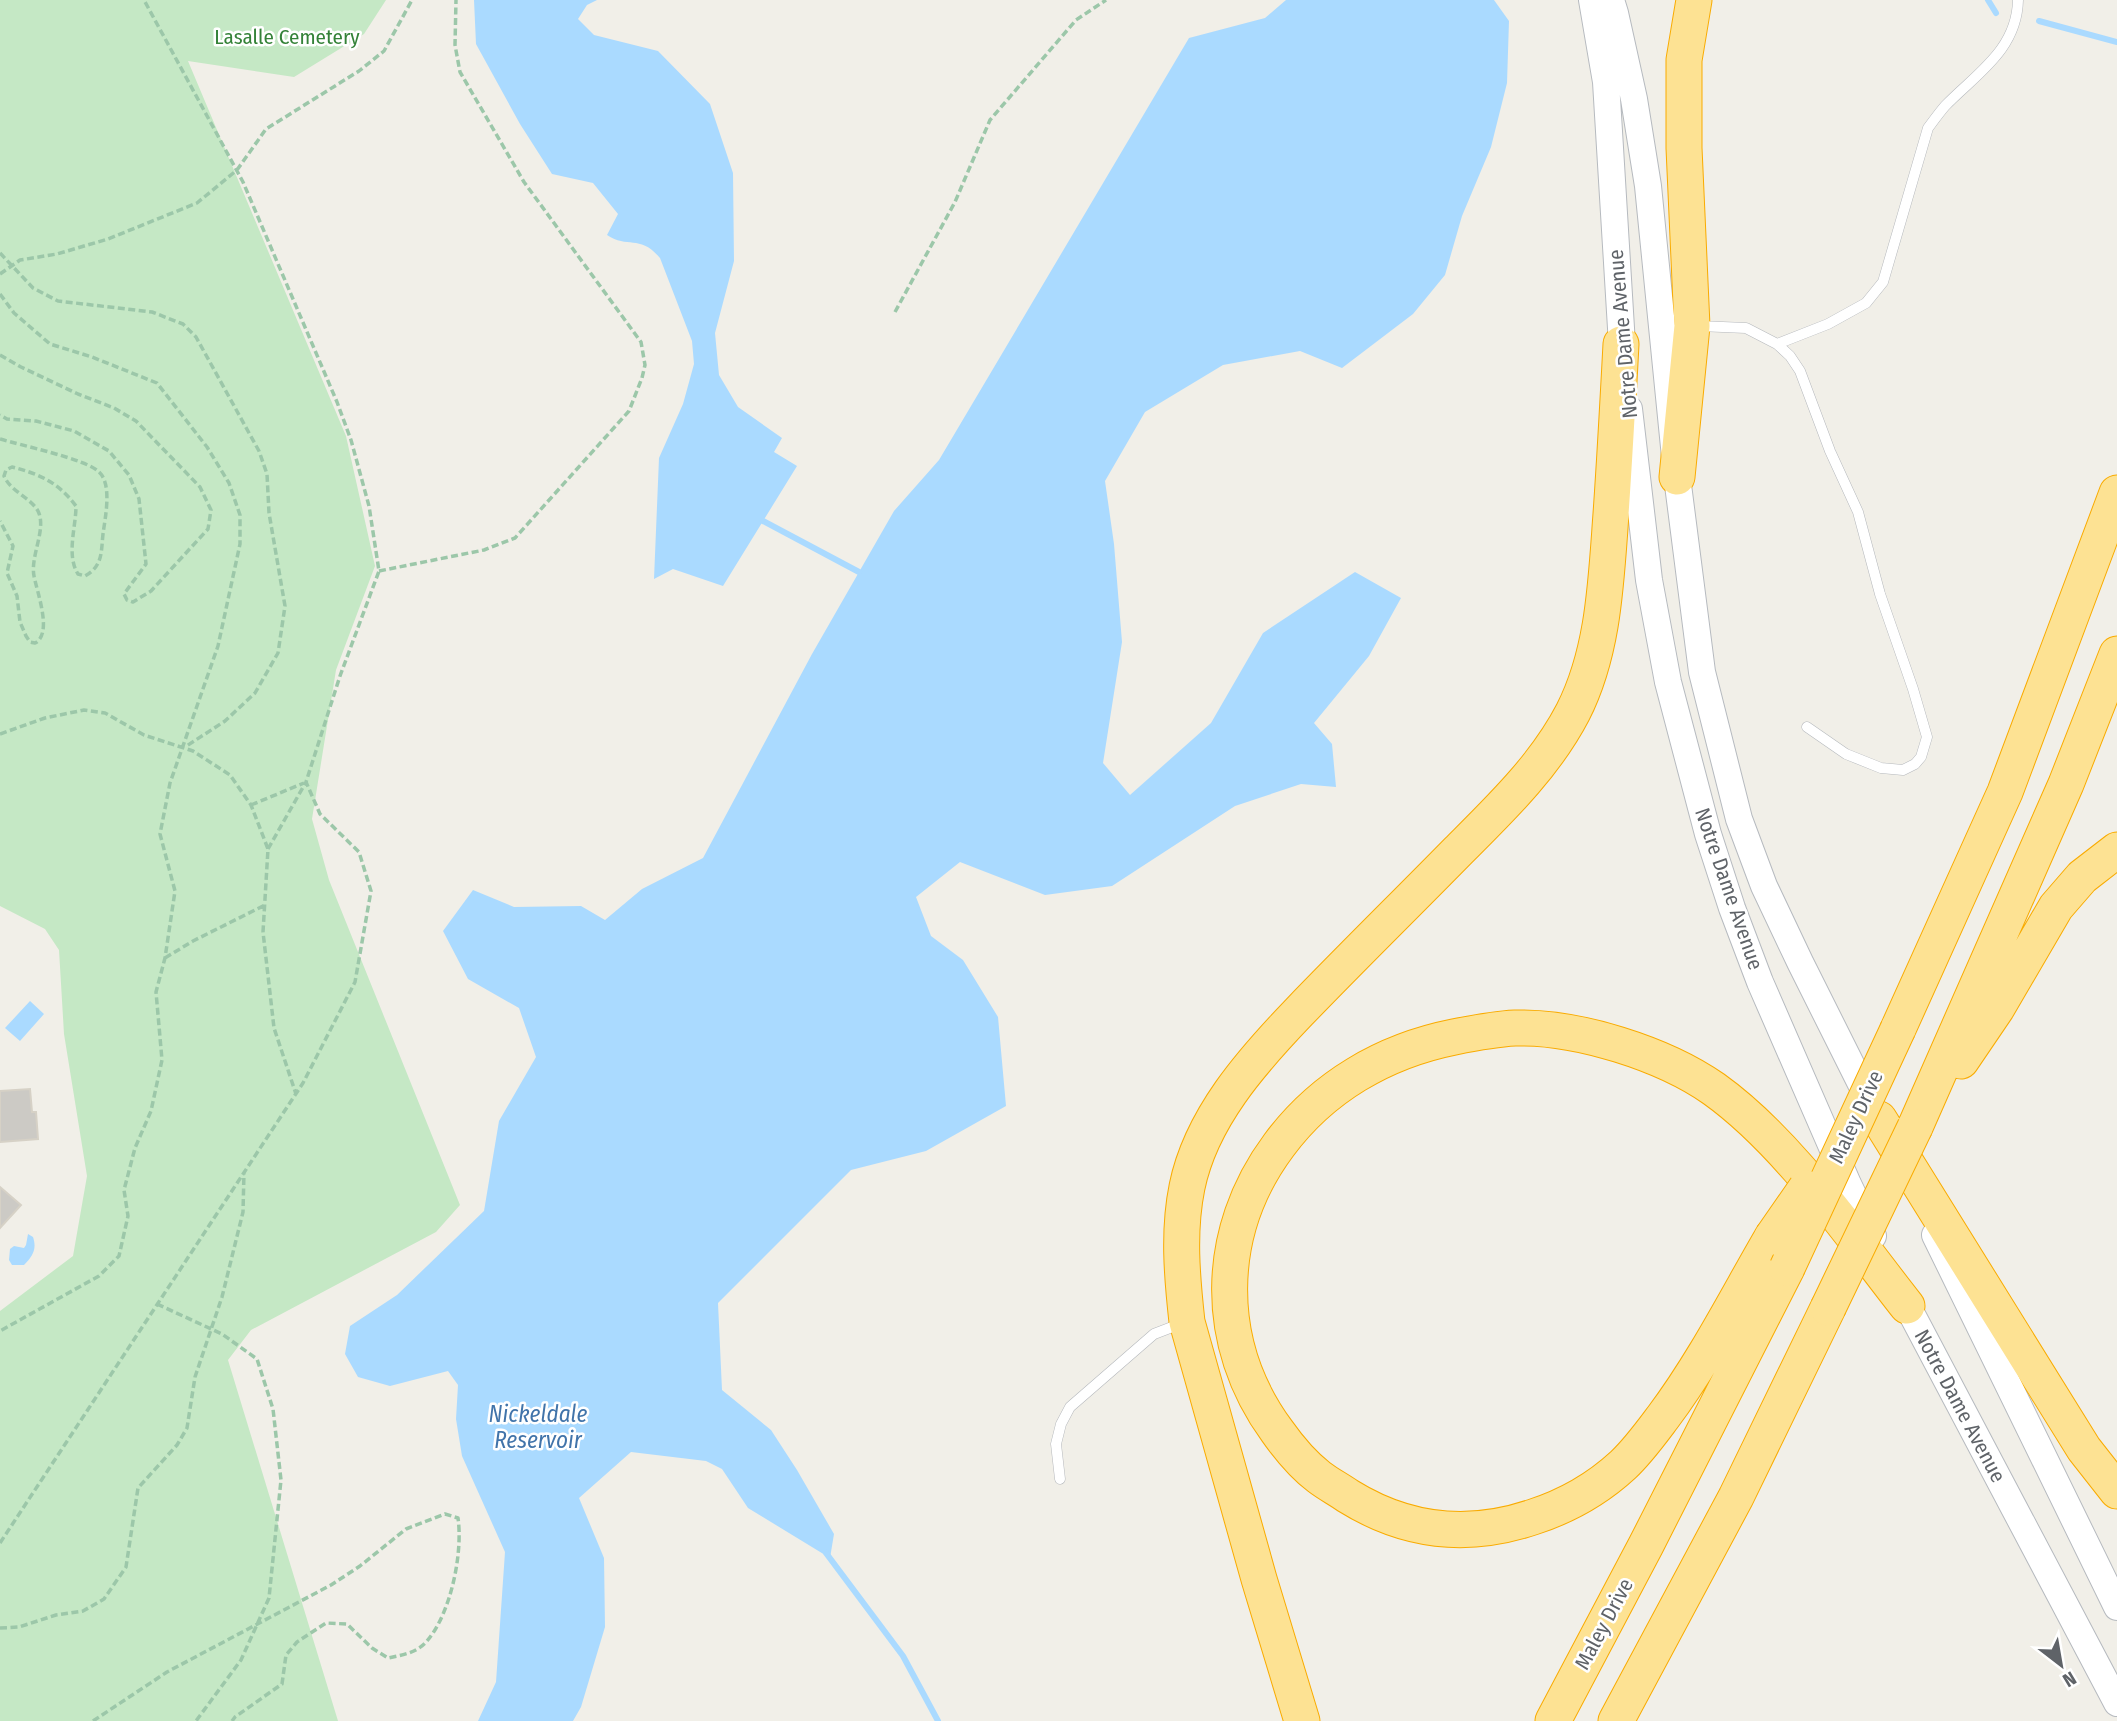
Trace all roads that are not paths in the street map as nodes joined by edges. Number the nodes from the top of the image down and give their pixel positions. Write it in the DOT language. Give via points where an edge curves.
graph roads {
  1 [pos="1592,0"];
  2 [pos="1611,0"];
  3 [pos="1694,0"];
  4 [pos="2018,0"];
  5 [pos="1692,326"];
  6 [pos="1621,344"];
  7 [pos="1777,344"];
  8 [pos="1676,478"];
  9 [pos="2117,493"];
  10 [pos="2117,654"];
  11 [pos="1807,727"];
  12 [pos="2117,850"];
  13 [pos="1867,1119"];
  14 [pos="1915,1127"];
  15 [pos="1907,1306"];
  16 [pos="1187,1322"];
  17 [pos="1060,1479"];
  18 [pos="2117,1490"];
  19 [pos="2117,1607"];
  20 [pos="2117,1703"];
  21 [pos="1301,1721"];
  22 [pos="1553,1721"];
  23 [pos="1616,1721"];
  1 -- 6 [label="main road, Notre Dame Avenue" via="1606,82"];
  2 -- 8 [label="main road, Notre Dame Avenue" via="1648,186"];
  3 -- 5 [label="highway" via="1684,60"];
  4 -- 7 [label="lane" via="2006,43 1928,128 1883,282 1866,303"];
  5 -- 7 [label="lane" via="1746,328"];
  5 -- 8 [label="highway"];
  6 -- 15 [label="main road, Notre Dame Avenue" via="1649,580 1668,682 1708,834 1760,982"];
  6 -- 16 [label="highway" via="1603,610 1590,670 1573,712 1511,798 1280,1032 1226,1100 1202,1141 1187,1186 1181,1240"];
  7 -- 11 [label="lane" via="1800,371 1858,512 1927,737 1921,757 1903,770 1881,768 1846,754"];
  8 -- 13 [label="main road, Notre Dame Avenue" via="1702,672 1739,819"];
  9 -- 13 [label="highway, Maley Drive, bridge" via="2005,792 1898,1029"];
  10 -- 14 [label="highway" via="2066,784"];
  12 -- 14 [label="highway" via="2082,877 2056,907 1997,1008"];
  13 -- 15 [label="highway, bridge" via="1772,1237 1678,1397 1625,1463 1593,1490 1560,1508 1469,1531 1405,1524 1366,1507 1319,1477 1293,1452 1252,1391 1236,1350 1229,1285 1237,1233 1258,1178 1292,1127 1357,1072 1399,1053 1433,1041 1516,1028 1598,1038 1679,1069 1712,1087 1780,1150 1825,1202"];
  13 -- 18 [label="highway" via="2084,1449"];
  13 -- 19 [label="main road, Notre Dame Avenue"];
  13 -- 22 [label="highway, Maley Drive, bridge"];
  14 -- 23 [label="highway, bridge" via="1736,1497"];
  15 -- 20 [label="main road, Notre Dame Avenue"];
  16 -- 17 [label="lane" via="1154,1334 1070,1408 1056,1444"];
  16 -- 21 [label="highway"];
}
